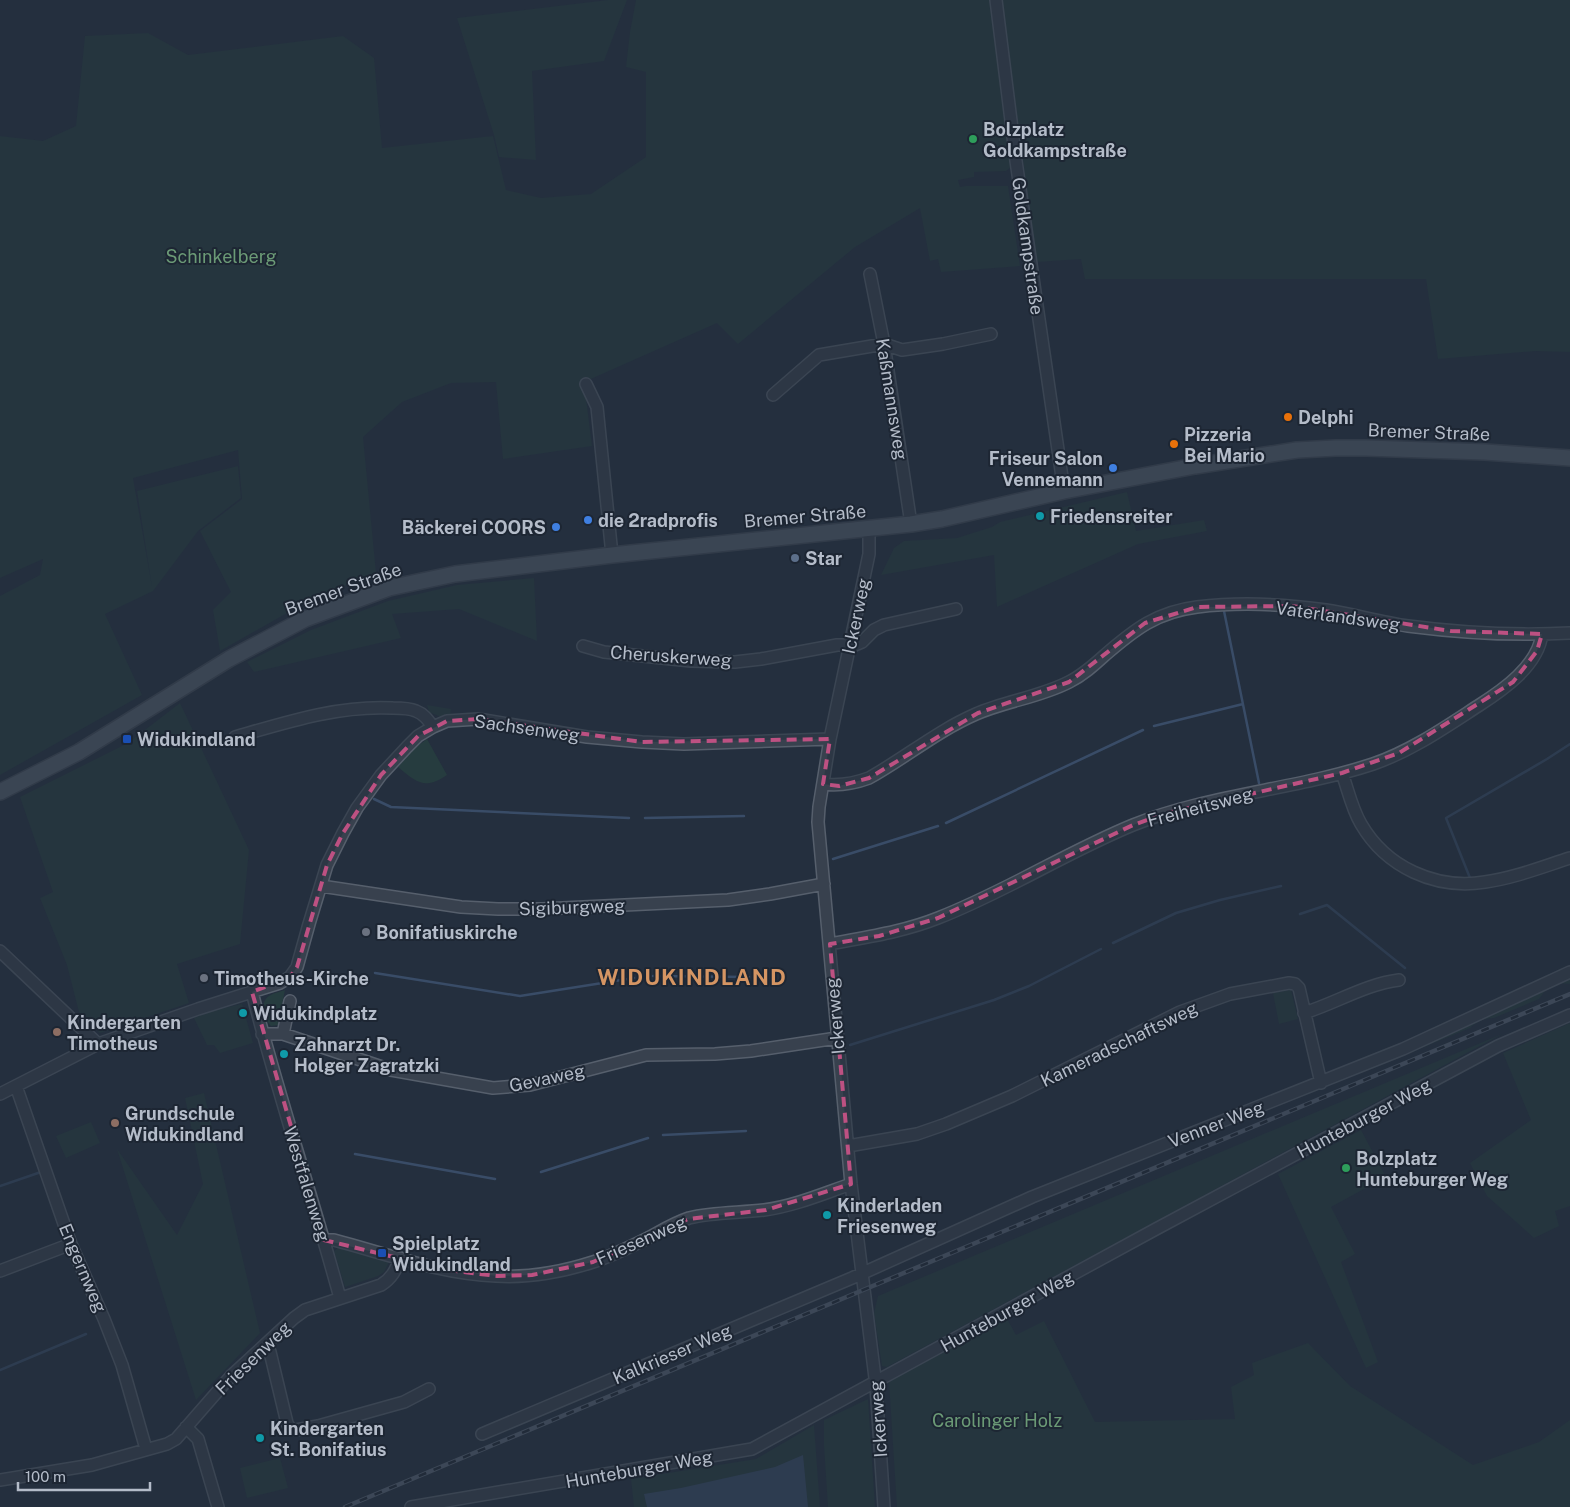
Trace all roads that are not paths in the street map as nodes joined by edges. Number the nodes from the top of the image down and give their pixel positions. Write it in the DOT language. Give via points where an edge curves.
graph roads {
  1 [pos="996,0"];
  2 [pos="870,274"];
  3 [pos="991,334"];
  4 [pos="884,344"];
  5 [pos="586,384"];
  6 [pos="772,395"];
  7 [pos="1570,458"];
  8 [pos="1064,491"];
  9 [pos="911,524"];
  10 [pos="869,529"];
  11 [pos="612,555"];
  12 [pos="956,609"];
  13 [pos="1570,633"];
  14 [pos="1542,634"];
  15 [pos="583,646"];
  16 [pos="849,646"];
  17 [pos="432,727"];
  18 [pos="235,737"];
  19 [pos="830,739"];
  20 [pos="1342,773"];
  21 [pos="823,784"];
  22 [pos="0,792"];
  23 [pos="1570,858"];
  24 [pos="824,884"];
  25 [pos="321,886"];
  26 [pos="830,944"];
  27 [pos="0,952"];
  28 [pos="1570,972"];
  29 [pos="1399,980"];
  30 [pos="252,992"];
  31 [pos="290,1001"];
  32 [pos="1304,1013"];
  33 [pos="1570,1015"];
  34 [pos="262,1034"];
  35 [pos="283,1034"];
  36 [pos="837,1038"];
  37 [pos="98,1044"];
  38 [pos="1321,1083"];
  39 [pos="16,1086"];
  40 [pos="0,1094"];
  41 [pos="848,1146"];
  42 [pos="851,1184"];
  43 [pos="324,1240"];
  44 [pos="71,1244"];
  45 [pos="400,1258"];
  46 [pos="0,1271"];
  47 [pos="862,1273"];
  48 [pos="340,1298"];
  49 [pos="266,1344"];
  50 [pos="876,1383"];
  51 [pos="429,1389"];
  52 [pos="186,1427"];
  53 [pos="482,1434"];
  54 [pos="146,1449"];
  55 [pos="0,1480"];
  56 [pos="218,1507"];
  57 [pos="411,1507"];
  58 [pos="884,1507"];
  1 -- 8 [label="street, Goldkampstraße"];
  2 -- 4 [label="street, Kaßmannsweg"];
  3 -- 4 [label="street" via="902,350"];
  4 -- 6 [label="street" via="819,355"];
  4 -- 9 [label="street, Kaßmannsweg"];
  5 -- 11 [label="street" via="597,407"];
  7 -- 8 [label="main road, Bremer Straße" via="1485,452 1346,448 1297,450"];
  8 -- 9 [label="main road, Bremer Straße"];
  9 -- 10 [label="main road, Bremer Straße"];
  10 -- 11 [label="main road, Bremer Straße"];
  10 -- 16 [label="street, Ickerweg" via="869,554"];
  11 -- 22 [label="main road, Bremer Straße" via="422,580 389,588 305,619 229,659 79,752"];
  12 -- 16 [label="street" via="884,625 862,642"];
  13 -- 14 [label="street, Vaterlandsweg"];
  14 -- 20 [label="street, Freiheitsweg" via="1537,651 1513,682 1499,693 1399,753"];
  14 -- 21 [label="street, Vaterlandsweg" via="1451,631 1292,606 1226,605 1177,610 1145,623 1069,682 950,726 869,778 838,786"];
  15 -- 16 [label="street, Cheruskerweg" via="604,652 714,662 761,660 837,645"];
  16 -- 19 [label="street, Ickerweg"];
  17 -- 18 [label="street" via="426,718 413,710 377,707 307,717"];
  17 -- 19 [label="street, Sachsenweg" via="447,721 478,719 587,737 684,744"];
  17 -- 25 [label="street, Sachsenweg" via="418,736 381,775 357,808 339,841"];
  19 -- 21 [label="street, Ickerweg"];
  20 -- 23 [label="street" via="1358,819 1370,838 1382,852 1417,874 1461,883 1484,882"];
  20 -- 26 [label="street, Freiheitsweg" via="1167,813 1133,825 938,918 879,936"];
  21 -- 24 [label="street, Ickerweg" via="818,822"];
  24 -- 25 [label="street, Sigiburgweg" via="728,900 542,909 461,907"];
  24 -- 26 [label="street, Ickerweg"];
  25 -- 30 [label="street, Sachsenweg" via="297,967 280,983"];
  26 -- 36 [label="street, Ickerweg"];
  27 -- 37 [label="street"];
  28 -- 38 [label="street, Venner Weg" via="1469,1020"];
  29 -- 32 [label="street" via="1384,982"];
  30 -- 34 [label="street"];
  30 -- 37 [label="street"];
  31 -- 35 [label="street"];
  32 -- 38 [label="street, Kameradschaftsweg"];
  32 -- 41 [label="street, Kameradschaftsweg" via="1299,988 1295,984 1230,994 1180,1012 977,1112 917,1134"];
  33 -- 50 [label="street, Hunteburger Weg" via="1498,1046"];
  34 -- 35 [label="street, Gevaweg"];
  34 -- 43 [label="street, Westfalenweg"];
  35 -- 36 [label="street, Gevaweg" via="391,1070 492,1088 530,1085 646,1055 751,1051"];
  36 -- 41 [label="street, Ickerweg"];
  37 -- 39 [label="street"];
  38 -- 47 [label="street, Venner Weg" via="1032,1197"];
  39 -- 40 [label="street"];
  39 -- 44 [label="street, Engernweg"];
  41 -- 42 [label="street, Ickerweg"];
  42 -- 45 [label="street, Friesenweg" via="766,1210 688,1219 620,1252 564,1270 497,1276 447,1270"];
  42 -- 47 [label="street, Ickerweg"];
  43 -- 45 [label="street, Friesenweg"];
  43 -- 48 [label="street, Westfalenweg"];
  44 -- 46 [label="street"];
  44 -- 54 [label="street, Engernweg" via="122,1364"];
  45 -- 48 [label="street, Friesenweg" via="390,1279"];
  47 -- 50 [label="street, Ickerweg"];
  47 -- 53 [label="street, Kalkrieser Weg"];
  48 -- 49 [label="street, Friesenweg" via="305,1310"];
  49 -- 51 [label="street" via="286,1424 296,1430 373,1412 404,1402"];
  49 -- 52 [label="street, Friesenweg" via="231,1376"];
  50 -- 57 [label="street, Hunteburger Weg" via="752,1449"];
  50 -- 58 [label="street, Ickerweg"];
  52 -- 54 [label="street, Friesenweg" via="176,1439"];
  52 -- 56 [label="street" via="198,1439"];
  54 -- 55 [label="street, Friesenweg" via="92,1465"];
}
